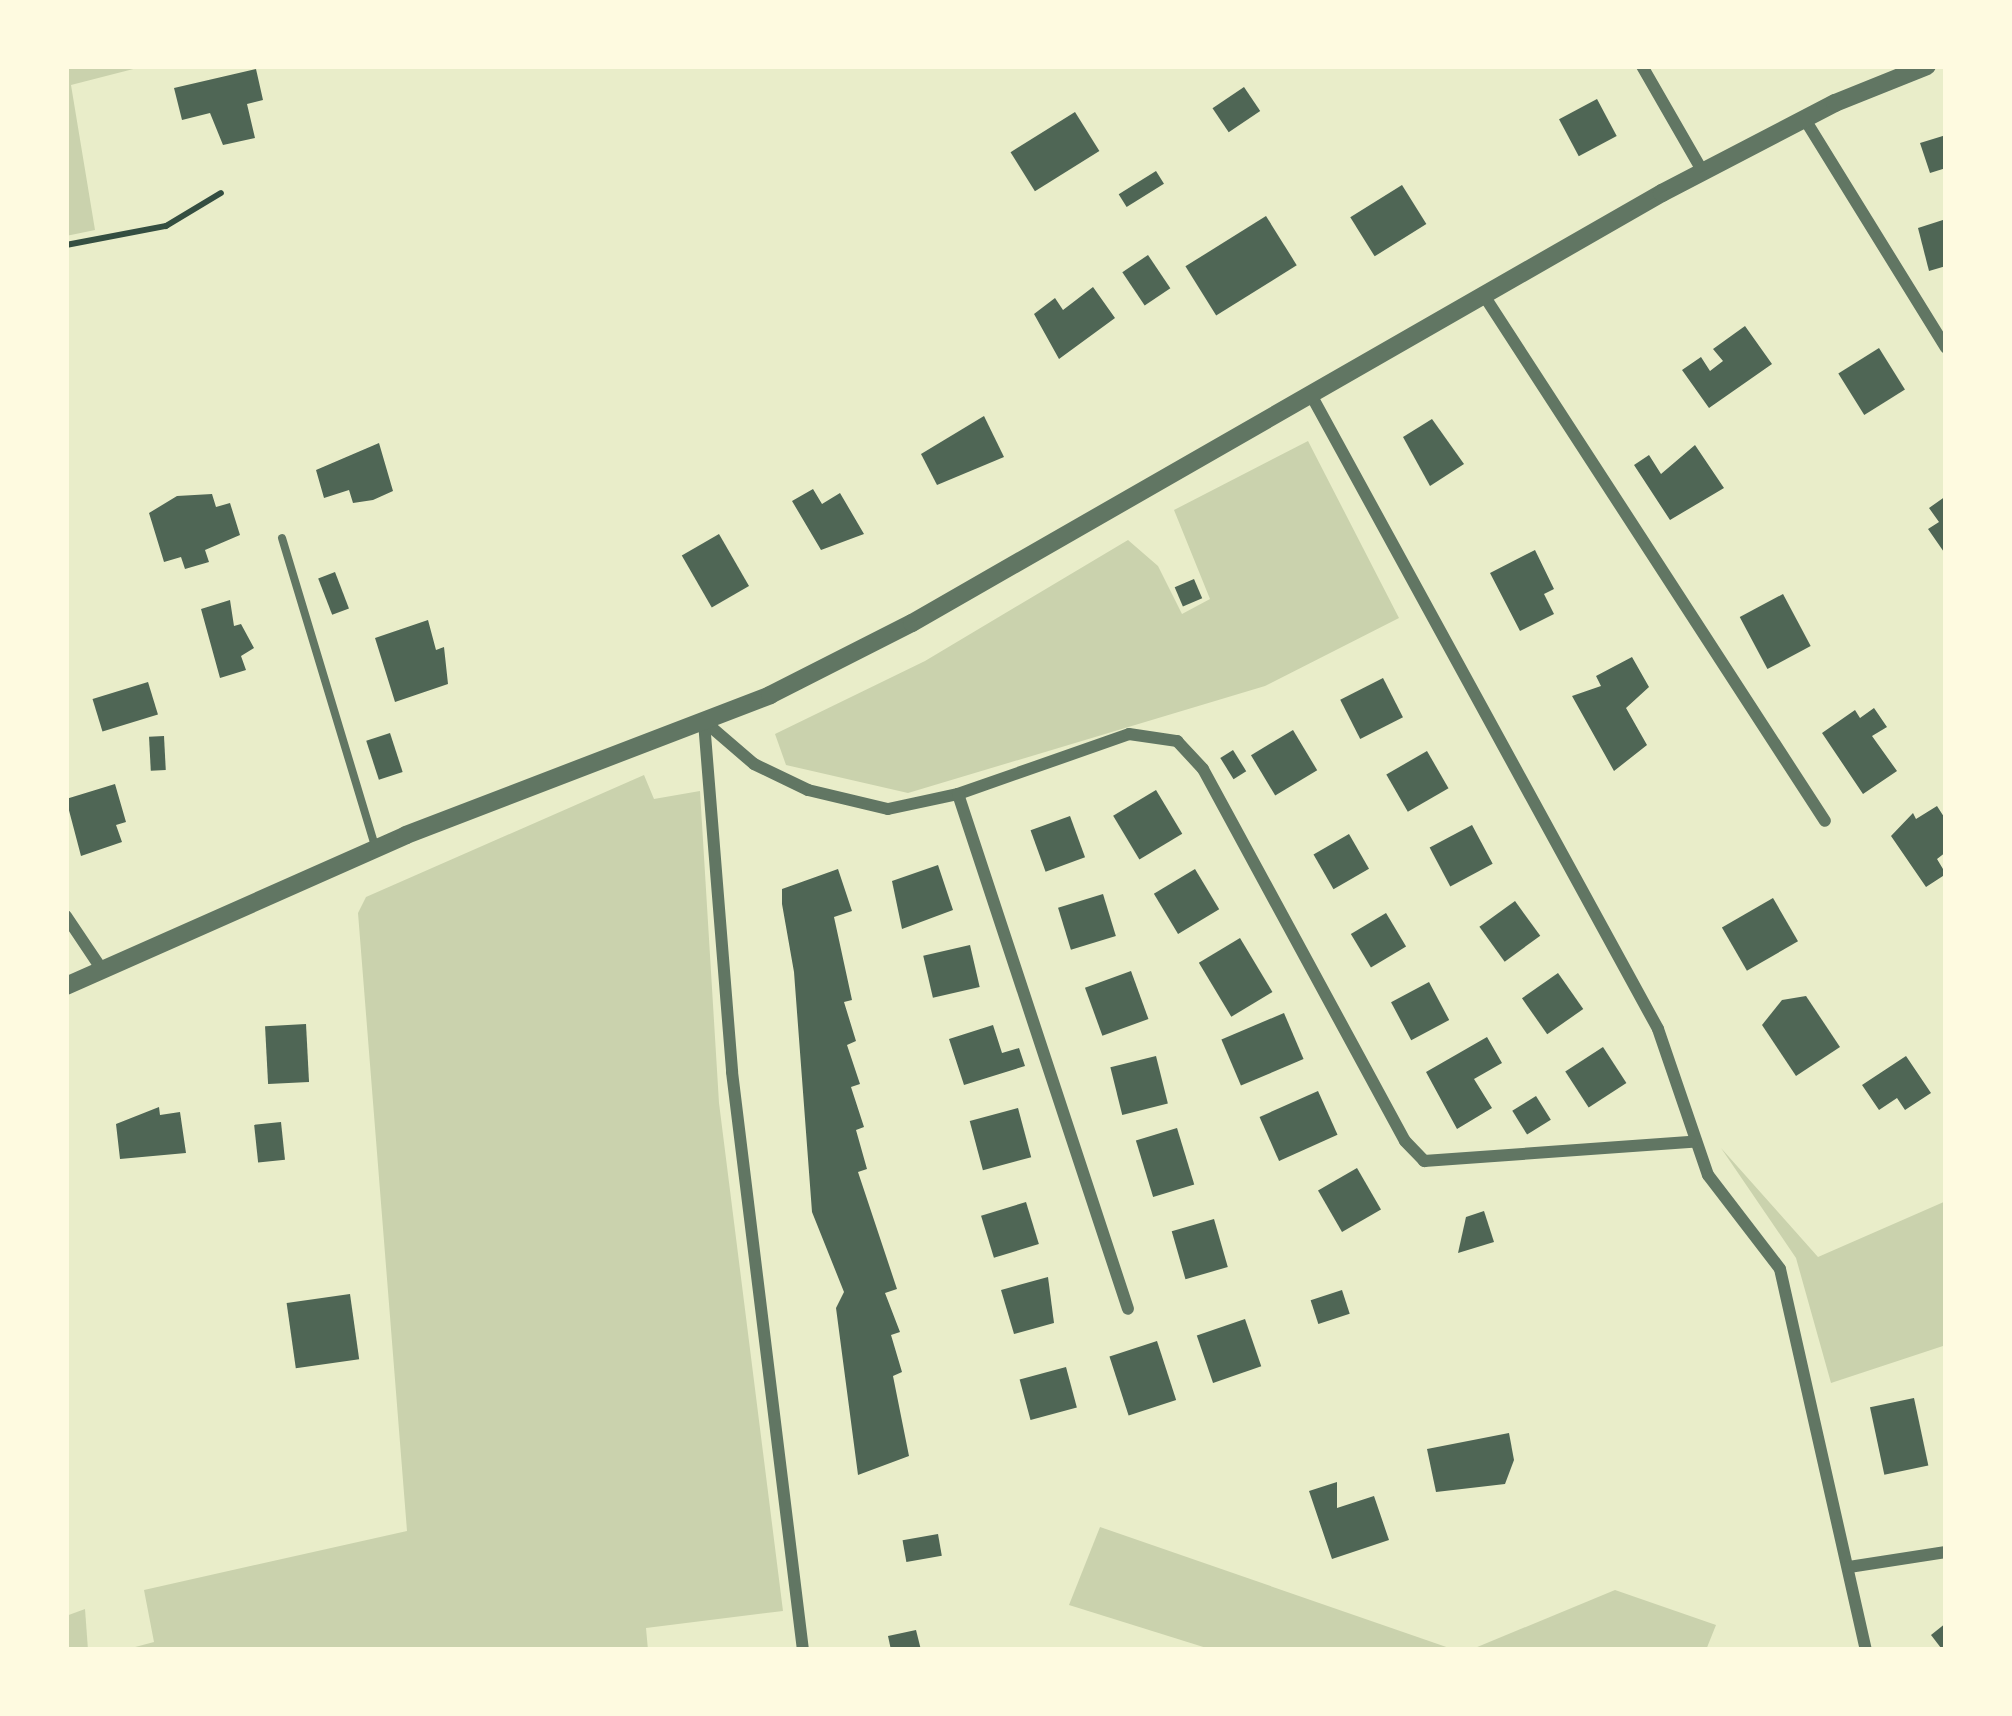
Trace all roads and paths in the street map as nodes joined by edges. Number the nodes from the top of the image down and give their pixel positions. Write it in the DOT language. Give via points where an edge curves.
graph roads {
  1 [pos="1642,66"];
  2 [pos="1927,66"];
  3 [pos="1804,118"];
  4 [pos="1703,172"];
  5 [pos="221,194"];
  6 [pos="66,245"];
  7 [pos="1484,294"];
  8 [pos="1946,348"];
  9 [pos="1309,392"];
  10 [pos="281,538"];
  11 [pos="704,721"];
  12 [pos="958,794"];
  13 [pos="1825,821"];
  14 [pos="375,848"];
  15 [pos="66,916"];
  16 [pos="101,968"];
  17 [pos="66,986"];
  18 [pos="1692,1142"];
  19 [pos="1128,1310"];
  20 [pos="1946,1552"];
  21 [pos="1849,1568"];
  22 [pos="803,1650"];
  23 [pos="1866,1650"];
  1 -- 4 [label="street"];
  2 -- 3 [label="street"];
  3 -- 4 [label="street"];
  3 -- 8 [label="street"];
  4 -- 7 [label="street"];
  5 -- 6 [label="path" via="166,226"];
  7 -- 9 [label="street"];
  7 -- 13 [label="street"];
  9 -- 11 [label="street" via="912,623"];
  9 -- 18 [label="street" via="1658,1029 1678,1069"];
  10 -- 14 [label="lane"];
  11 -- 12 [label="street" via="754,764 808,790 887,809"];
  11 -- 14 [label="street"];
  11 -- 22 [label="street" via="732,1072"];
  12 -- 18 [label="street" via="1129,734 1177,741 1203,770 1405,1141 1424,1161"];
  12 -- 19 [label="street"];
  14 -- 16 [label="street"];
  15 -- 16 [label="street"];
  16 -- 17 [label="street"];
  18 -- 21 [label="street" via="1780,1269"];
  20 -- 21 [label="street"];
  21 -- 23 [label="street"];
}
